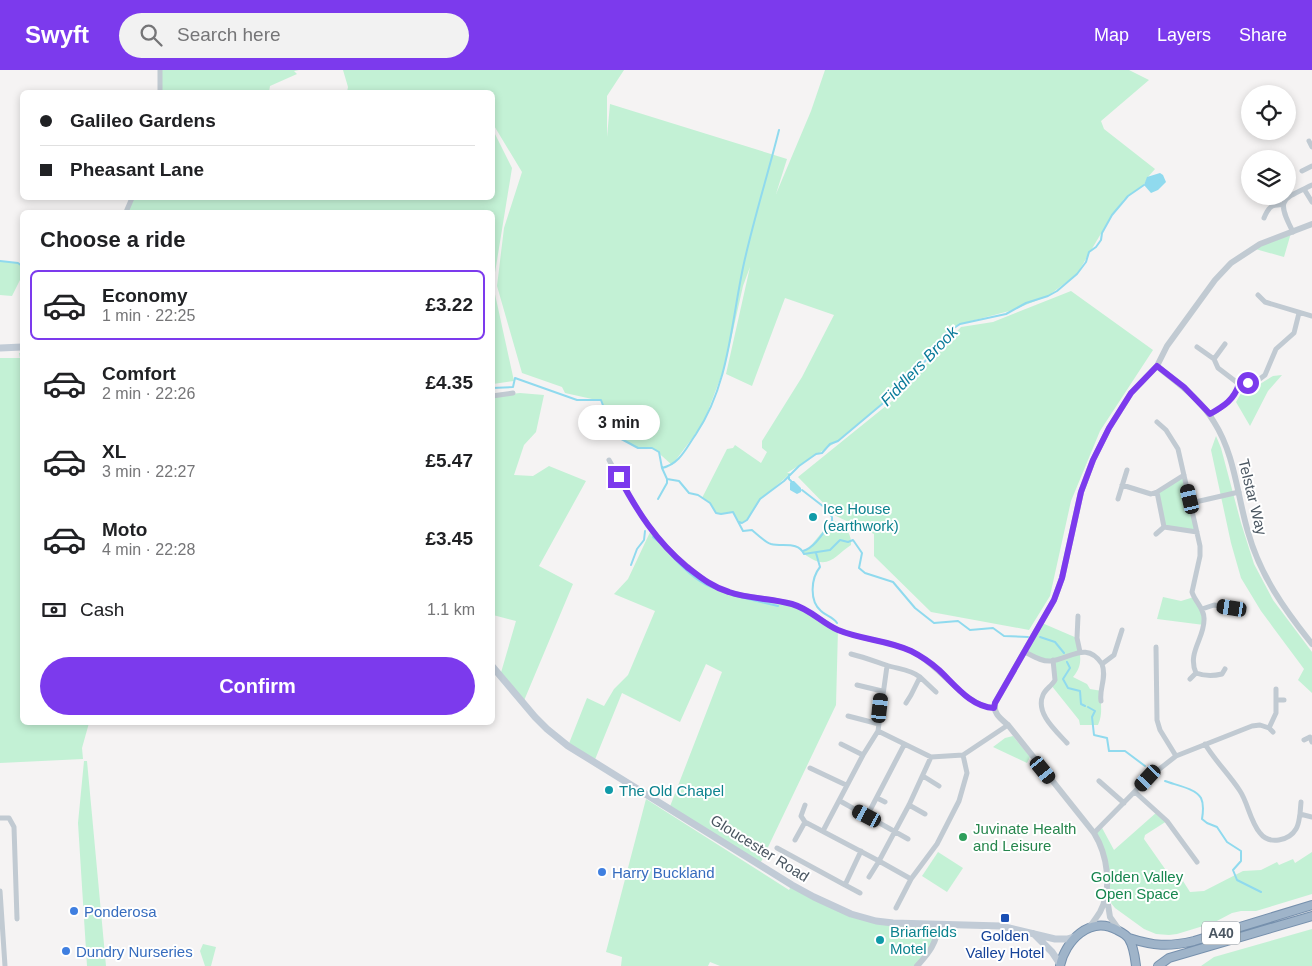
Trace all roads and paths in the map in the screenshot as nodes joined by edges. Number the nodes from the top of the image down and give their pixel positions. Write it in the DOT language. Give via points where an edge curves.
graph roads {
  1 [pos="160,70"];
  2 [pos="160,90"];
  3 [pos="1312,166"];
  4 [pos="1302,170"];
  5 [pos="1312,185"];
  6 [pos="1304,189"];
  7 [pos="1296,193"];
  8 [pos="1312,202"];
  9 [pos="1272,205"];
  10 [pos="1283,205"];
  11 [pos="1264,218"];
  12 [pos="1312,224"];
  13 [pos="1294,232"];
  14 [pos="1258,295"];
  15 [pos="1299,314"];
  16 [pos="1312,316"];
  17 [pos="1225,344"];
  18 [pos="20,347"];
  19 [pos="1197,347"];
  20 [pos="0,348"];
  21 [pos="1214,359"];
  22 [pos="1157,366"];
  23 [pos="1239,384"];
  24 [pos="513,393"];
  25 [pos="495,396"];
  26 [pos="1210,414"];
  27 [pos="1157,422"];
  28 [pos="609,460"];
  29 [pos="1127,470"];
  30 [pos="1184,475"];
  31 [pos="1122,485"];
  32 [pos="1157,492"];
  33 [pos="1239,492"];
  34 [pos="1118,499"];
  35 [pos="1191,503"];
  36 [pos="1164,527"];
  37 [pos="1197,532"];
  38 [pos="1156,534"];
  39 [pos="1232,608"];
  40 [pos="1202,609"];
  41 [pos="1080,620"];
  42 [pos="1122,630"];
  43 [pos="1120,638"];
  44 [pos="1126,639"];
  45 [pos="1312,644"];
  46 [pos="1156,647"];
  47 [pos="1025,652"];
  48 [pos="1080,652"];
  49 [pos="850,654"];
  50 [pos="1053,660"];
  51 [pos="1102,664"];
  52 [pos="887,666"];
  53 [pos="1225,669"];
  54 [pos="495,670"];
  55 [pos="1196,673"];
  56 [pos="920,676"];
  57 [pos="1190,680"];
  58 [pos="857,685"];
  59 [pos="1276,689"];
  60 [pos="882,691"];
  61 [pos="936,692"];
  62 [pos="1276,700"];
  63 [pos="1284,700"];
  64 [pos="1101,701"];
  65 [pos="906,702"];
  66 [pos="994,708"];
  67 [pos="848,716"];
  68 [pos="879,724"];
  69 [pos="1008,725"];
  70 [pos="878,731"];
  71 [pos="1304,740"];
  72 [pos="1312,742"];
  73 [pos="1067,743"];
  74 [pos="841,744"];
  75 [pos="904,744"];
  76 [pos="1205,744"];
  77 [pos="863,755"];
  78 [pos="963,755"];
  79 [pos="1176,756"];
  80 [pos="931,757"];
  81 [pos="810,768"];
  82 [pos="923,776"];
  83 [pos="1099,781"];
  84 [pos="846,785"];
  85 [pos="939,786"];
  86 [pos="1134,792"];
  87 [pos="877,798"];
  88 [pos="840,801"];
  89 [pos="885,802"];
  90 [pos="1301,802"];
  91 [pos="1124,803"];
  92 [pos="805,805"];
  93 [pos="909,805"];
  94 [pos="925,814"];
  95 [pos="1300,814"];
  96 [pos="867,816"];
  97 [pos="1312,817"];
  98 [pos="0,818"];
  99 [pos="805,822"];
  100 [pos="823,831"];
  101 [pos="894,831"];
  102 [pos="1094,832"];
  103 [pos="908,839"];
  104 [pos="795,840"];
  105 [pos="777,848"];
  106 [pos="861,851"];
  107 [pos="879,861"];
  108 [pos="1197,862"];
  109 [pos="869,877"];
  110 [pos="911,879"];
  111 [pos="845,885"];
  112 [pos="0,891"];
  113 [pos="860,893"];
  114 [pos="1106,894"];
  115 [pos="1312,904"];
  116 [pos="896,908"];
  117 [pos="1312,916"];
  118 [pos="17,919"];
  119 [pos="938,925"];
  120 [pos="1089,928"];
  121 [pos="1121,933"];
  122 [pos="1034,934"];
  123 [pos="1074,937"];
  124 [pos="1129,938"];
  125 [pos="1060,965"];
  126 [pos="5,966"];
  127 [pos="916,966"];
  128 [pos="1136,966"];
  129 [pos="1158,966"];
  1 -- 2 [label="street"];
  3 -- 4 [label="street"];
  5 -- 6 [label="street"];
  6 -- 7 [label="street"];
  6 -- 8 [label="street"];
  9 -- 11 [label="street"];
  10 -- 13 [label="street"];
  12 -- 13 [label="street"];
  13 -- 22 [label="street" via="1252,248 1226,268 1167,346"];
  14 -- 15 [label="street" via="1265,302"];
  15 -- 16 [label="street"];
  15 -- 23 [label="street" via="1294,333 1276,349 1265,375 1257,381"];
  17 -- 21 [label="street"];
  18 -- 20 [label="main road"];
  19 -- 21 [label="street"];
  21 -- 23 [label="street" via="1218,368"];
  22 -- 26 [label="street, Telstar Way" via="1184,387"];
  22 -- 47 [label="street" via="1131,393 1093,460 1081,492 1062,578 1054,600"];
  23 -- 26 [label="street" via="1232,399"];
  24 -- 25 [label="street"];
  26 -- 33 [label="street, Telstar Way" via="1227,447"];
  27 -- 30 [label="street" via="1178,449"];
  28 -- 66 [label="street" via="651,530 672,554 707,582 721,590 792,604 838,629 907,649 934,666 968,697"];
  29 -- 31 [label="street"];
  30 -- 32 [label="street"];
  30 -- 35 [label="street"];
  31 -- 32 [label="street" via="1151,494"];
  31 -- 34 [label="street"];
  32 -- 36 [label="street"];
  33 -- 35 [label="street"];
  33 -- 45 [label="street, Telstar Way" via="1248,531 1264,574 1284,609"];
  35 -- 37 [label="street"];
  36 -- 37 [label="street"];
  36 -- 38 [label="street"];
  37 -- 40 [label="street" via="1200,551 1192,592"];
  39 -- 40 [label="street" via="1214,605"];
  40 -- 55 [label="street" via="1204,625 1193,657"];
  41 -- 48 [label="street" via="1077,638"];
  42 -- 43 [label="street"];
  43 -- 44 [label="street"];
  43 -- 51 [label="street" via="1114,655"];
  46 -- 79 [label="street" via="1157,720"];
  47 -- 50 [label="street"];
  47 -- 66 [label="street"];
  48 -- 50 [label="street"];
  48 -- 51 [label="street" via="1090,654"];
  49 -- 52 [label="street"];
  50 -- 73 [label="street" via="1055,680 1043,695 1041,706 1047,719"];
  51 -- 64 [label="street" via="1105,677"];
  52 -- 56 [label="street"];
  52 -- 60 [label="street"];
  53 -- 55 [label="street" via="1216,676"];
  54 -- 119 [label="main road, Gloucester Road" via="535,717 568,746 792,885 838,908 876,921"];
  55 -- 57 [label="street"];
  56 -- 61 [label="street"];
  56 -- 65 [label="street"];
  58 -- 60 [label="street"];
  59 -- 62 [label="street"];
  60 -- 68 [label="street"];
  62 -- 63 [label="street"];
  62 -- 76 [label="street" via="1271,730 1260,725 1252,726"];
  66 -- 69 [label="street"];
  67 -- 68 [label="street"];
  68 -- 70 [label="street"];
  69 -- 78 [label="street"];
  69 -- 102 [label="street"];
  70 -- 75 [label="street"];
  70 -- 77 [label="street"];
  71 -- 72 [label="street" via="1310,737"];
  74 -- 77 [label="street"];
  75 -- 80 [label="street"];
  75 -- 87 [label="street"];
  76 -- 79 [label="street"];
  76 -- 95 [label="street" via="1240,791 1262,835 1277,840 1288,837 1297,828"];
  77 -- 84 [label="street"];
  78 -- 80 [label="street"];
  78 -- 110 [label="street" via="967,772 959,801 937,844"];
  79 -- 86 [label="street"];
  80 -- 82 [label="street"];
  81 -- 84 [label="street"];
  82 -- 85 [label="street"];
  82 -- 93 [label="street"];
  83 -- 91 [label="street"];
  84 -- 88 [label="street"];
  86 -- 91 [label="street"];
  86 -- 108 [label="street" via="1167,821"];
  87 -- 89 [label="street"];
  87 -- 96 [label="street"];
  88 -- 96 [label="street"];
  88 -- 100 [label="street"];
  90 -- 95 [label="street"];
  91 -- 102 [label="street"];
  92 -- 99 [label="street" via="801,816"];
  93 -- 94 [label="street"];
  93 -- 101 [label="street"];
  95 -- 97 [label="street"];
  96 -- 101 [label="street"];
  98 -- 118 [label="street" via="9,818 14,827"];
  99 -- 100 [label="street"];
  99 -- 104 [label="street"];
  100 -- 106 [label="street"];
  101 -- 103 [label="street"];
  101 -- 107 [label="street"];
  102 -- 114 [label="street" via="1106,863"];
  105 -- 111 [label="street"];
  106 -- 107 [label="street"];
  106 -- 111 [label="street"];
  107 -- 109 [label="street"];
  107 -- 110 [label="street"];
  110 -- 116 [label="street"];
  111 -- 113 [label="street"];
  112 -- 126 [label="street"];
  114 -- 120 [label="street" via="1100,912"];
  114 -- 121 [label="street" via="1110,917"];
  115 -- 124 [label="highway, A40" via="1174,946 1159,946"];
  117 -- 129 [label="highway, A40" via="1169,958"];
  119 -- 122 [label="main road, Gloucester Road" via="1001,926"];
  119 -- 127 [label="street" via="933,946"];
  120 -- 121 [label="highway" via="1103,925"];
  120 -- 123 [label="highway"];
  121 -- 124 [label="highway"];
  122 -- 123 [label="main road, Gloucester Road" via="1055,939"];
  122 -- 125 [label="main road"];
  123 -- 125 [label="highway"];
  124 -- 128 [label="highway"];
}
